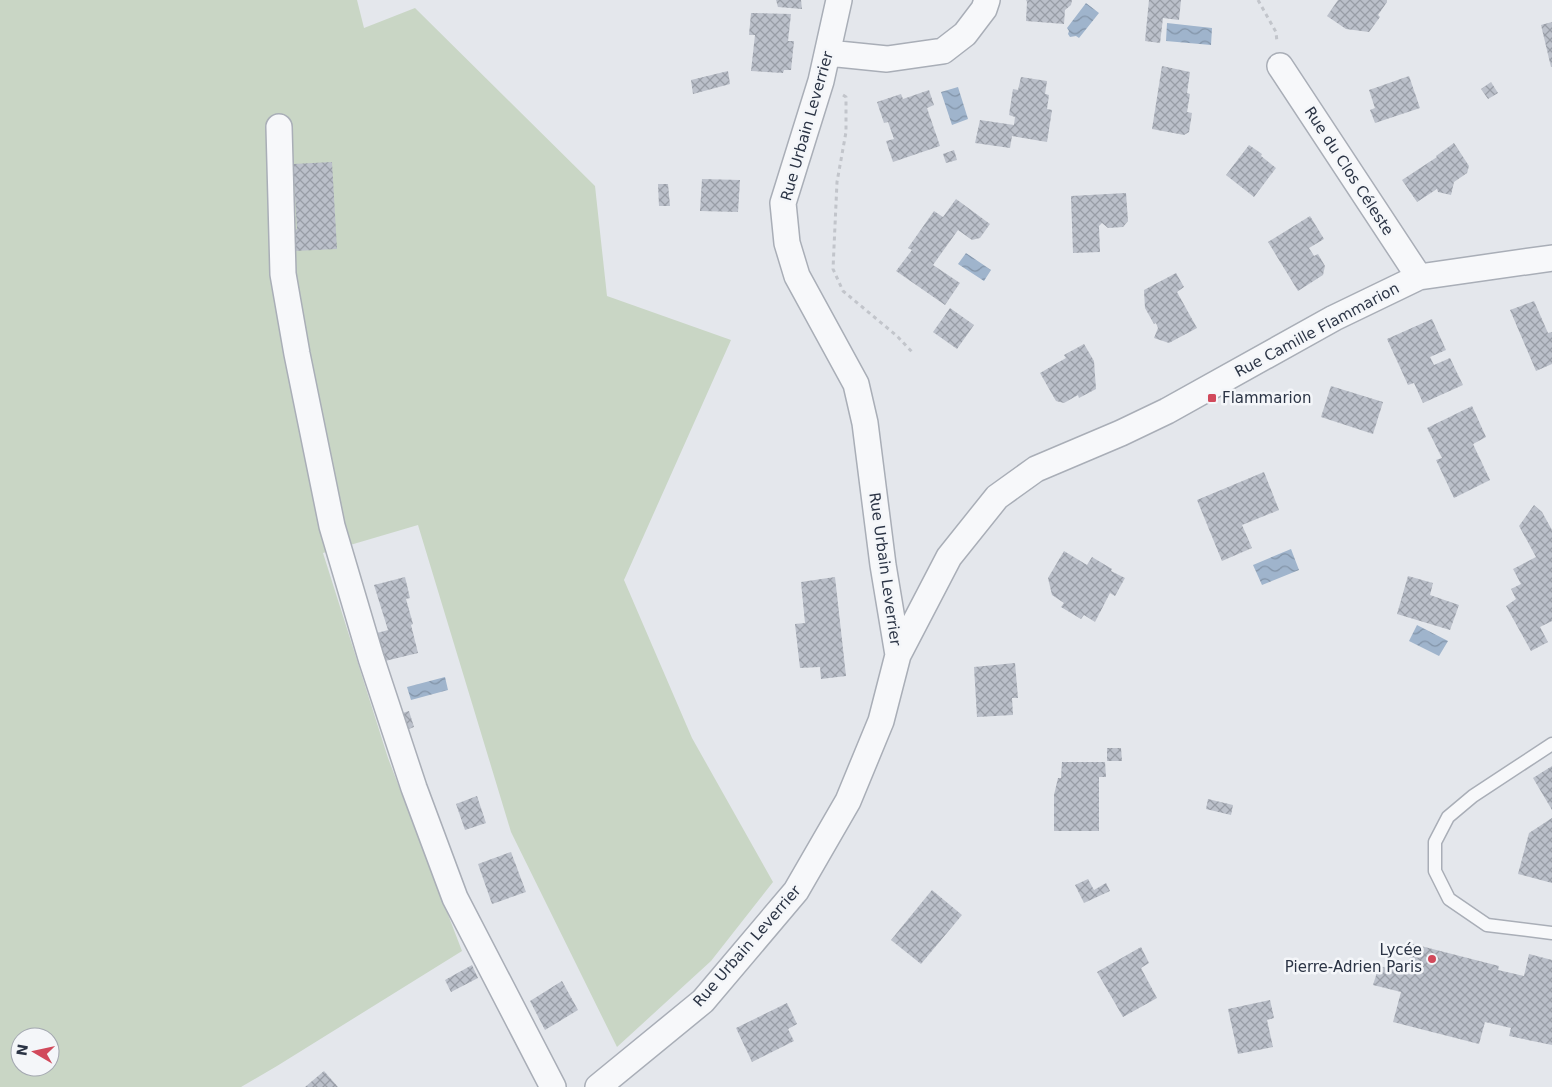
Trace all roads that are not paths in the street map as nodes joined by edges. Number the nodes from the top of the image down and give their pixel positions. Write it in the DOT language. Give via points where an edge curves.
graph roads {
  1 [pos="839,0"];
  2 [pos="986,0"];
  3 [pos="828,53"];
  4 [pos="1280,66"];
  5 [pos="279,127"];
  6 [pos="1552,258"];
  7 [pos="1419,277"];
  8 [pos="898,655"];
  9 [pos="1552,744"];
  10 [pos="1552,933"];
  11 [pos="553,1087"];
  12 [pos="598,1087"];
  1 -- 3 [label="street, Rue Urbain Leverrier"];
  2 -- 3 [label="street" via="984,9 965,34 943,50 887,59"];
  3 -- 8 [label="street, Rue Urbain Leverrier" via="783,203 787,243 797,276 856,384 865,423"];
  4 -- 7 [label="street, Rue du Clos Céleste"];
  5 -- 11 [label="street" via="283,274 332,526 411,779 455,898"];
  6 -- 7 [label="street, Rue Camille Flammarion"];
  7 -- 8 [label="street, Rue Camille Flammarion" via="1334,318 1167,411 1036,469 997,497 949,558"];
  8 -- 12 [label="street, Rue Urbain Leverrier" via="881,721 848,801 796,891 703,1001"];
  9 -- 10 [label="lane" via="1473,796 1448,817 1435,842 1435,871 1449,899 1487,925"];
}
